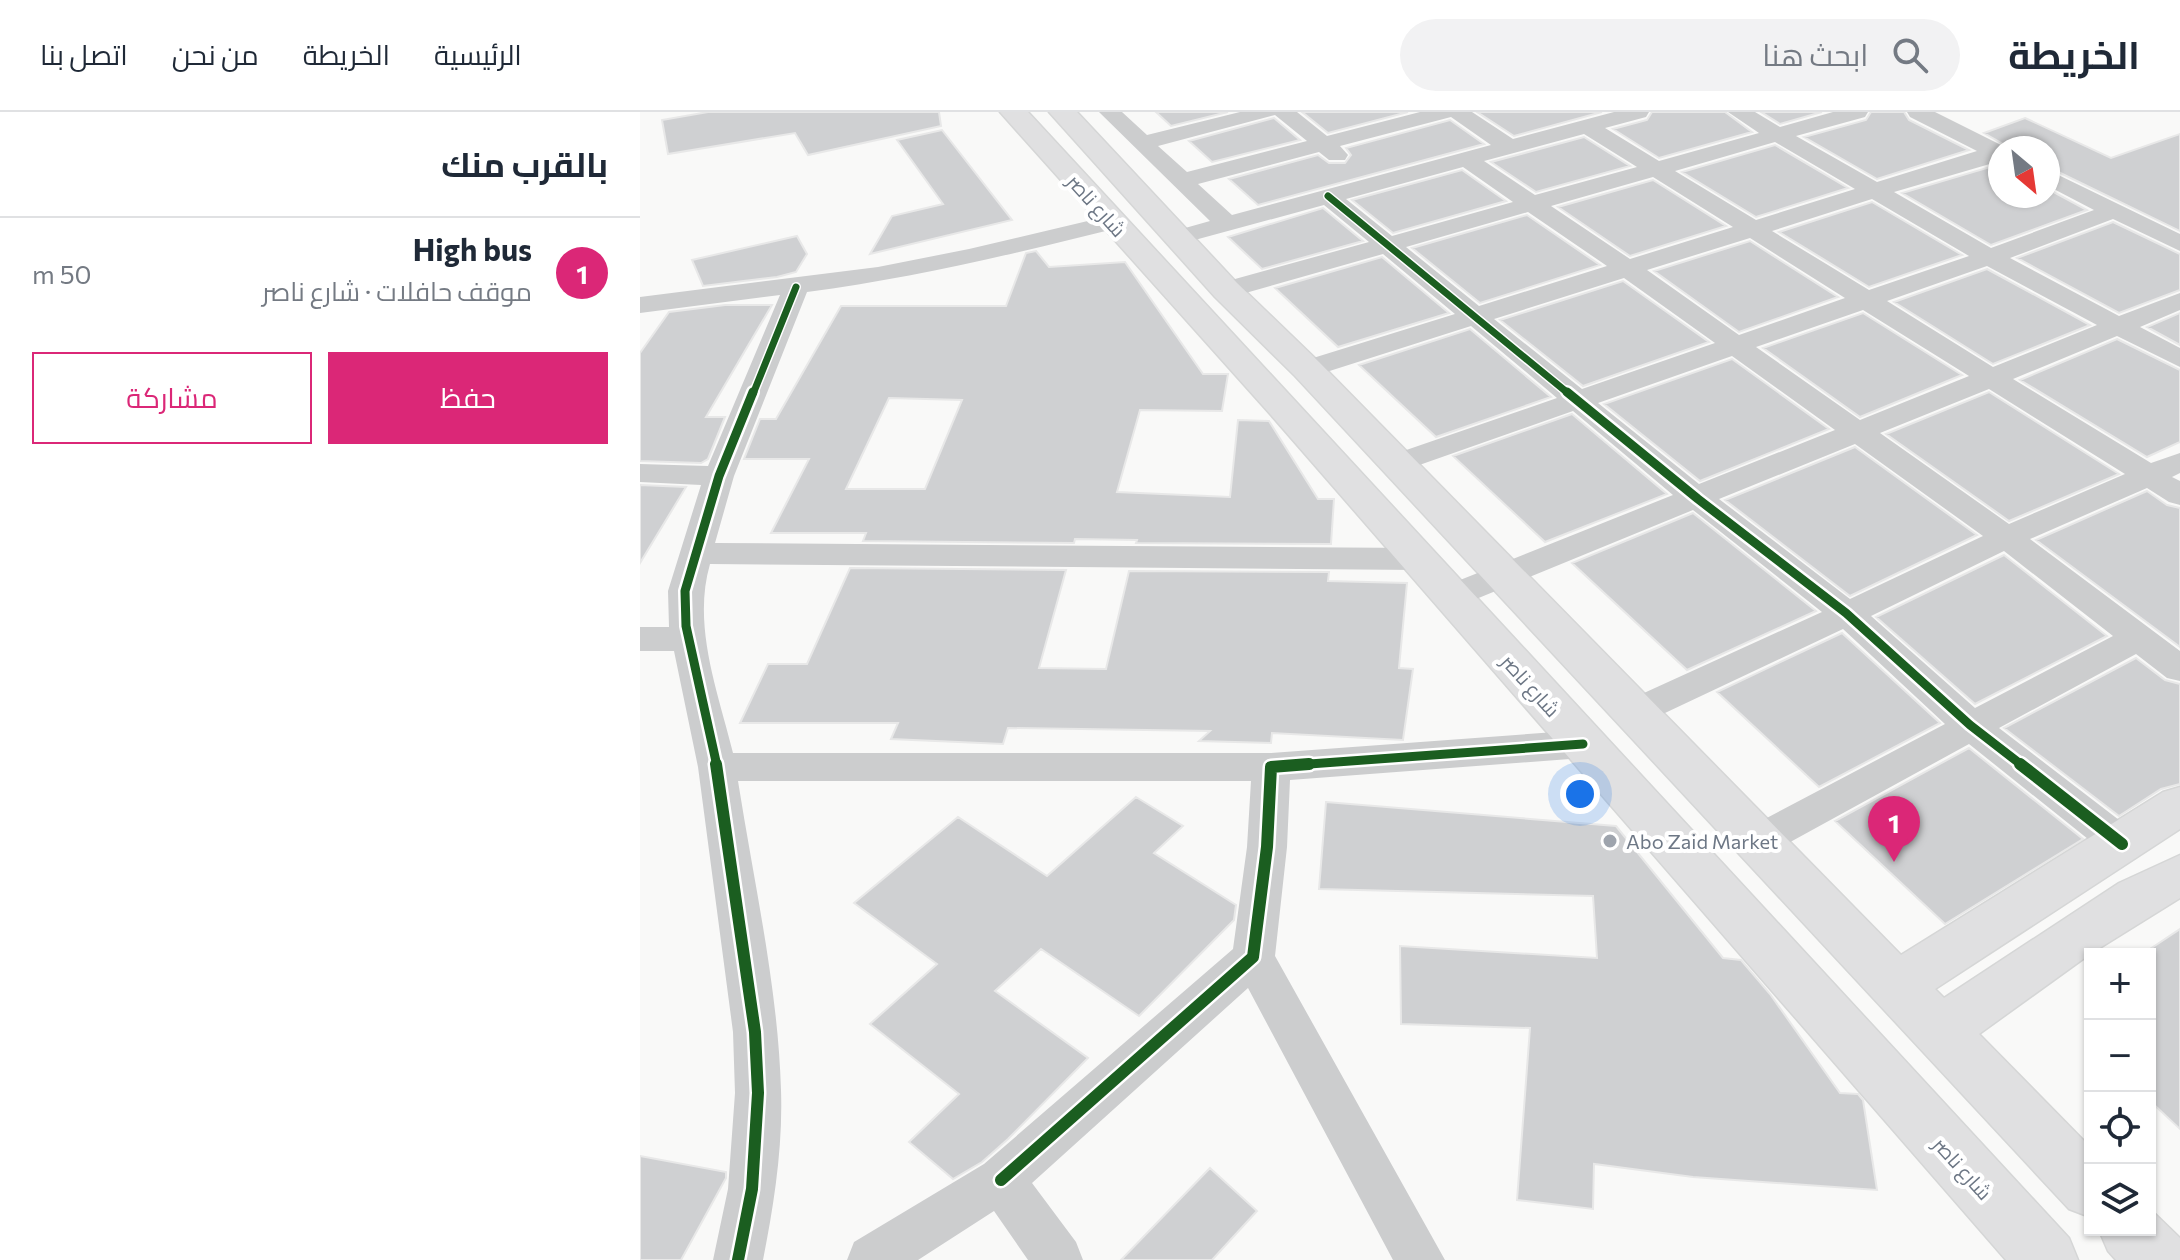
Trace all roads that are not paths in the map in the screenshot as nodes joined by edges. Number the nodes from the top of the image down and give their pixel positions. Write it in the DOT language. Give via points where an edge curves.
graph roads {
  1 [pos="1013,112"];
  2 [pos="1062,112"];
  3 [pos="1110,112"];
  4 [pos="1266,112"];
  5 [pos="1284,112"];
  6 [pos="1445,112"];
  7 [pos="1458,112"];
  8 [pos="1739,112"];
  9 [pos="1857,112"];
  10 [pos="1918,112"];
  11 [pos="1626,113"];
  12 [pos="1587,126"];
  13 [pos="1777,134"];
  14 [pos="1142,143"];
  15 [pos="1324,144"];
  16 [pos="1509,147"];
  17 [pos="1988,147"];
  18 [pos="1988,156"];
  19 [pos="1466,159"];
  20 [pos="1655,168"];
  21 [pos="1181,181"];
  22 [pos="2060,183"];
  23 [pos="1372,184"];
  24 [pos="1876,191"];
  25 [pos="1328,196"];
  26 [pos="1531,202"];
  27 [pos="2115,210"];
  28 [pos="1113,222"];
  29 [pos="1227,224"];
  30 [pos="1755,231"];
  31 [pos="2173,234"];
  32 [pos="1180,237"];
  33 [pos="1386,246"];
  34 [pos="1989,257"];
  35 [pos="1628,269"];
  36 [pos="796,287"];
  37 [pos="1226,290"];
  38 [pos="1866,299"];
  39 [pos="2180,301"];
  40 [pos="640,305"];
  41 [pos="1475,318"];
  42 [pos="2121,327"];
  43 [pos="1735,344"];
  44 [pos="2180,359"];
  45 [pos="1992,379"];
  46 [pos="1318,381"];
  47 [pos="1576,399"];
  48 [pos="1284,407"];
  49 [pos="1858,434"];
  50 [pos="1397,463"];
  51 [pos="2166,469"];
  52 [pos="640,473"];
  53 [pos="719,476"];
  54 [pos="2180,495"];
  55 [pos="1698,499"];
  56 [pos="2006,537"];
  57 [pos="694,553"];
  58 [pos="1418,559"];
  59 [pos="1506,577"];
  60 [pos="1452,596"];
  61 [pos="1846,613"];
  62 [pos="2137,638"];
  63 [pos="640,639"];
  64 [pos="689,639"];
  65 [pos="2180,669"];
  66 [pos="1635,712"];
  67 [pos="1970,725"];
  68 [pos="1583,744"];
  69 [pos="717,767"];
  70 [pos="1271,767"];
  71 [pos="1706,786"];
  72 [pos="2180,805"];
  73 [pos="1645,813"];
  74 [pos="1758,841"];
  75 [pos="2122,844"];
  76 [pos="2180,876"];
  77 [pos="1253,957"];
  78 [pos="1896,986"];
  79 [pos="1939,1031"];
  80 [pos="1001,1180"];
  81 [pos="2084,1183"];
  82 [pos="2135,1236"];
  83 [pos="738,1260"];
  84 [pos="872,1260"];
  85 [pos="1058,1260"];
  86 [pos="1420,1260"];
  87 [pos="2047,1260"];
  88 [pos="2158,1260"];
  1 -- 28 [label="main road, شارع ناصر"];
  2 -- 32 [label="main road, شارع ناصر"];
  3 -- 14 [label="street"];
  4 -- 14 [label="street"];
  5 -- 15 [label="street"];
  6 -- 15 [label="street"];
  7 -- 16 [label="street"];
  8 -- 13 [label="street"];
  9 -- 13 [label="street"];
  10 -- 17 [label="street"];
  11 -- 12 [label="street"];
  12 -- 16 [label="street"];
  12 -- 20 [label="street"];
  13 -- 20 [label="street"];
  13 -- 24 [label="street"];
  14 -- 21 [label="street"];
  15 -- 21 [label="street"];
  15 -- 23 [label="street"];
  16 -- 19 [label="street"];
  18 -- 24 [label="street"];
  19 -- 23 [label="street"];
  19 -- 26 [label="street"];
  20 -- 26 [label="street"];
  20 -- 30 [label="street"];
  21 -- 29 [label="street"];
  22 -- 27 [label="street"];
  23 -- 25 [label="street"];
  24 -- 30 [label="street"];
  24 -- 34 [label="street"];
  25 -- 29 [label="street"];
  25 -- 33 [label="street"];
  26 -- 33 [label="street"];
  26 -- 35 [label="street"];
  27 -- 31 [label="street"];
  27 -- 34 [label="street"];
  28 -- 36 [label="street" via="927,267"];
  28 -- 48 [label="main road, شارع ناصر"];
  29 -- 32 [label="street"];
  30 -- 35 [label="street"];
  30 -- 38 [label="street"];
  32 -- 37 [label="main road, شارع ناصر"];
  33 -- 37 [label="street"];
  33 -- 41 [label="street"];
  34 -- 38 [label="street"];
  34 -- 42 [label="street"];
  35 -- 41 [label="street"];
  35 -- 43 [label="street"];
  36 -- 40 [label="street"];
  36 -- 53 [label="street"];
  37 -- 46 [label="main road, شارع ناصر"];
  38 -- 43 [label="street"];
  38 -- 45 [label="street"];
  39 -- 42 [label="street"];
  41 -- 46 [label="street"];
  41 -- 47 [label="street"];
  42 -- 44 [label="street"];
  42 -- 45 [label="street"];
  43 -- 47 [label="street"];
  43 -- 49 [label="street"];
  45 -- 49 [label="street"];
  45 -- 51 [label="street"];
  46 -- 48 [label="main road"];
  46 -- 50 [label="main road, شارع ناصر"];
  47 -- 50 [label="street"];
  47 -- 55 [label="street"];
  48 -- 58 [label="main road, شارع ناصر"];
  49 -- 55 [label="street"];
  49 -- 56 [label="street"];
  50 -- 59 [label="main road, شارع ناصر"];
  51 -- 54 [label="street"];
  51 -- 56 [label="street"];
  52 -- 53 [label="street"];
  53 -- 57 [label="street"];
  55 -- 59 [label="street"];
  55 -- 61 [label="street"];
  56 -- 61 [label="street"];
  56 -- 62 [label="street"];
  57 -- 58 [label="street"];
  57 -- 64 [label="street" via="685,591"];
  58 -- 60 [label="main road, شارع ناصر"];
  59 -- 60 [label="street"];
  59 -- 66 [label="main road, شارع ناصر"];
  60 -- 68 [label="main road, شارع ناصر"];
  61 -- 66 [label="street"];
  61 -- 67 [label="street"];
  62 -- 65 [label="street"];
  62 -- 67 [label="street"];
  63 -- 64 [label="street"];
  64 -- 69 [label="street"];
  66 -- 71 [label="main road, شارع ناصر"];
  67 -- 74 [label="street"];
  67 -- 75 [label="street"];
  68 -- 70 [label="street"];
  68 -- 73 [label="main road, شارع ناصر"];
  69 -- 70 [label="street"];
  69 -- 83 [label="street" via="757,1078 752,1189"];
  70 -- 77 [label="street"];
  71 -- 73 [label="main road"];
  71 -- 74 [label="main road, شارع ناصر"];
  72 -- 75 [label="main road"];
  73 -- 87 [label="main road, شارع ناصر"];
  74 -- 78 [label="main road, شارع ناصر"];
  75 -- 78 [label="main road"];
  76 -- 79 [label="main road" via="2137,897"];
  77 -- 80 [label="street"];
  77 -- 86 [label="street"];
  78 -- 79 [label="main road, شارع ناصر"];
  79 -- 81 [label="main road, شارع ناصر"];
  80 -- 84 [label="street"];
  80 -- 85 [label="street"];
  82 -- 88 [label="main road"];
}
